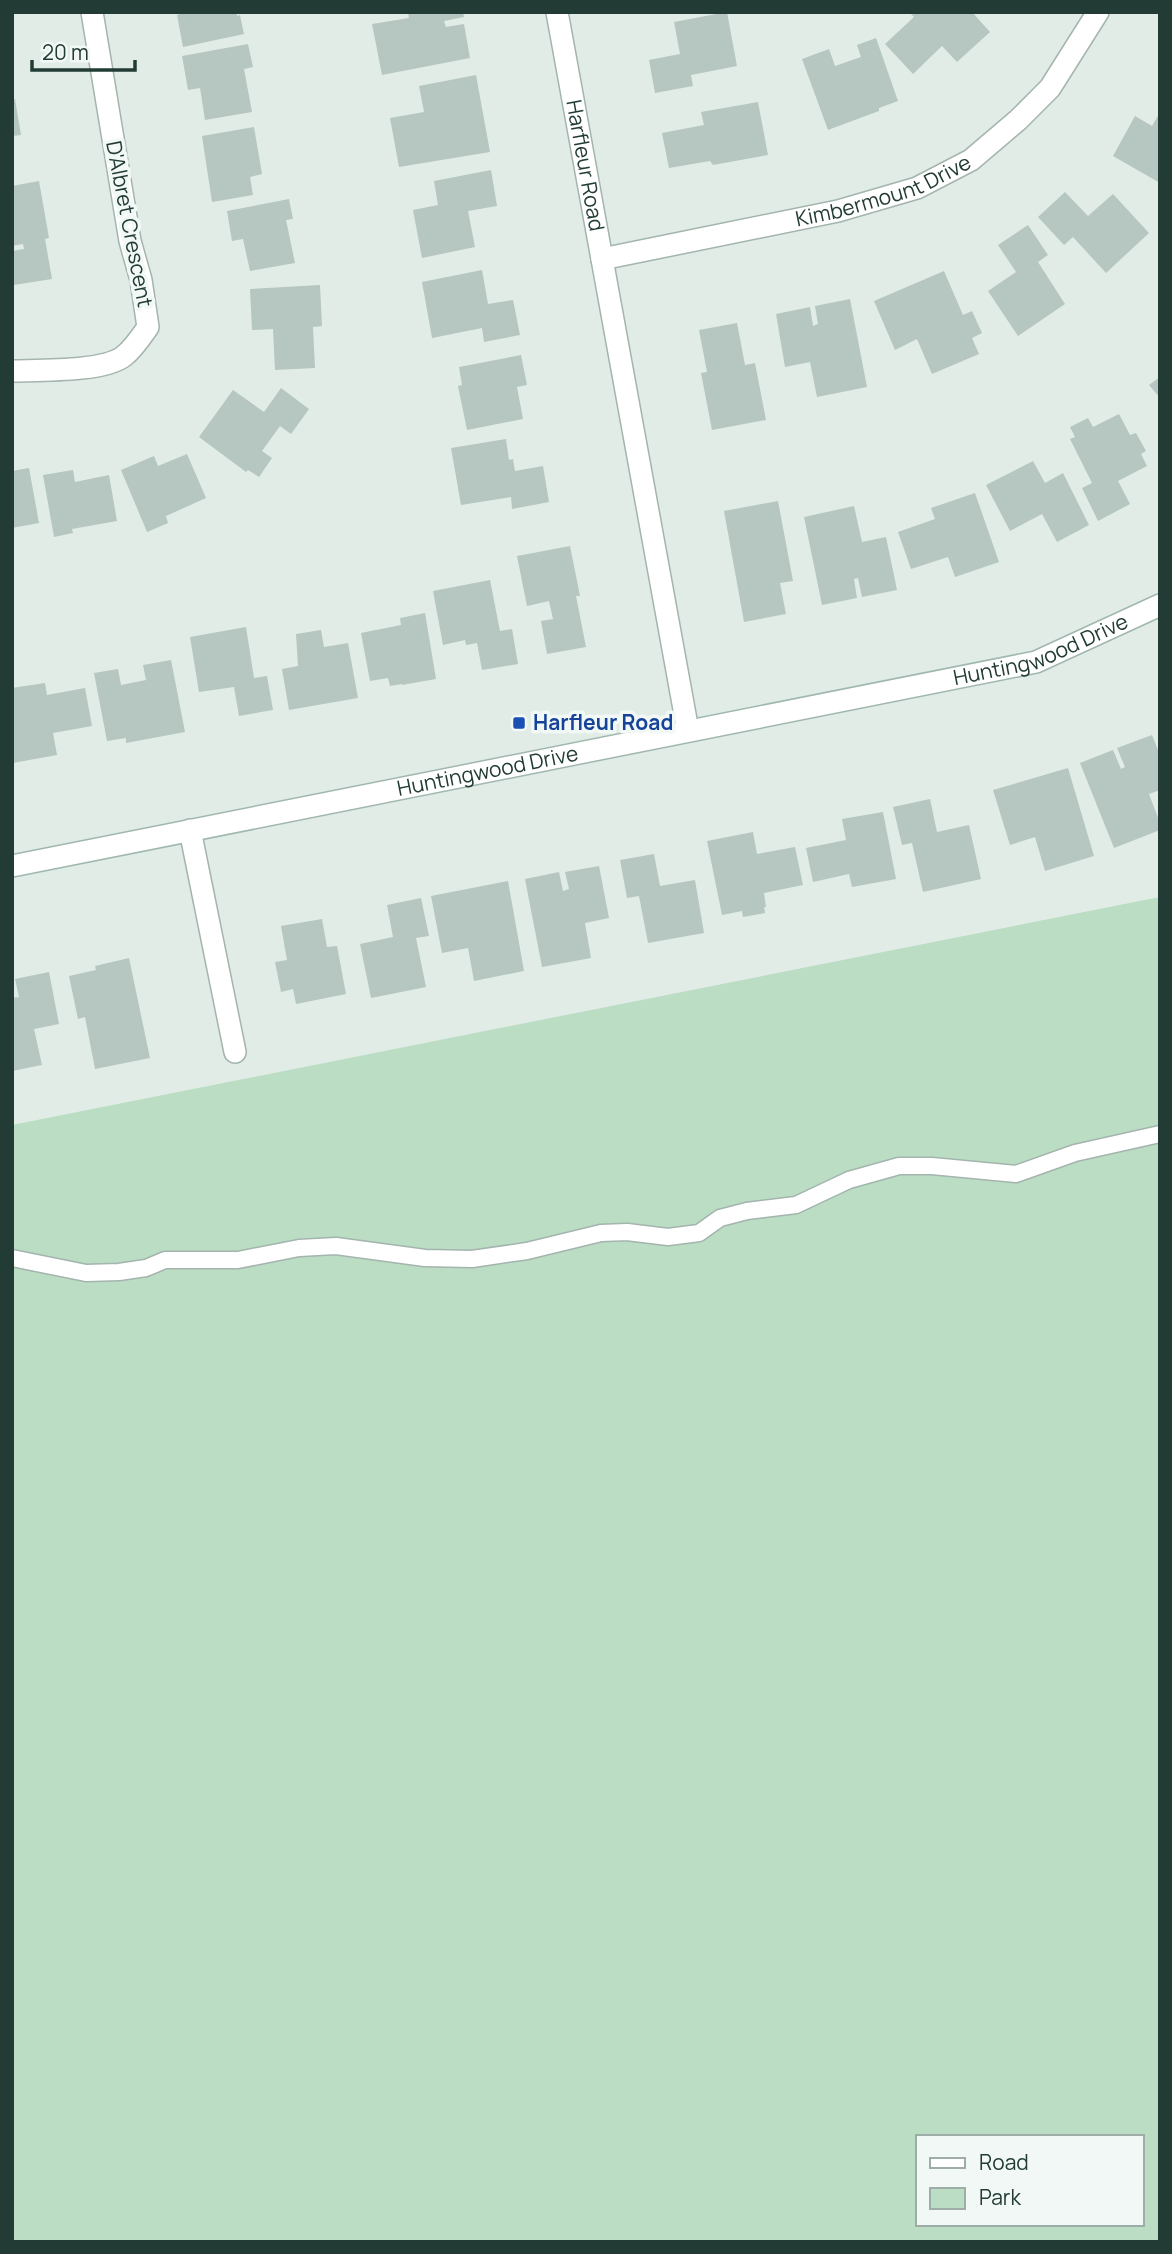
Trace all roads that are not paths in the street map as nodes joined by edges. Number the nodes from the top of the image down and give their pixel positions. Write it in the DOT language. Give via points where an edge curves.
graph roads {
  1 [pos="92,12"];
  2 [pos="557,12"];
  3 [pos="1098,12"];
  4 [pos="602,259"];
  5 [pos="12,371"];
  6 [pos="1160,605"];
  7 [pos="688,732"];
  8 [pos="190,831"];
  9 [pos="12,866"];
  10 [pos="236,1052"];
  11 [pos="1160,1133"];
  12 [pos="12,1258"];
  1 -- 5 [label="street, D'Albret Crescent" via="148,327 122,358 99,366"];
  2 -- 4 [label="street, Harfleur Road"];
  3 -- 4 [label="street, Kimbermount Drive" via="1050,88 1018,120 971,160 917,188 838,211"];
  4 -- 7 [label="street, Harfleur Road"];
  6 -- 7 [label="street, Huntingwood Drive" via="1036,662"];
  7 -- 8 [label="street, Huntingwood Drive"];
  8 -- 9 [label="street, Huntingwood Drive"];
  8 -- 10 [label="street"];
  11 -- 12 [label="lane" via="1075,1153 1016,1174 899,1166 849,1180 796,1205 769,1206 720,1218 699,1233 668,1237 601,1233 472,1259 336,1246 238,1259 165,1260 146,1268 86,1273"];
}
